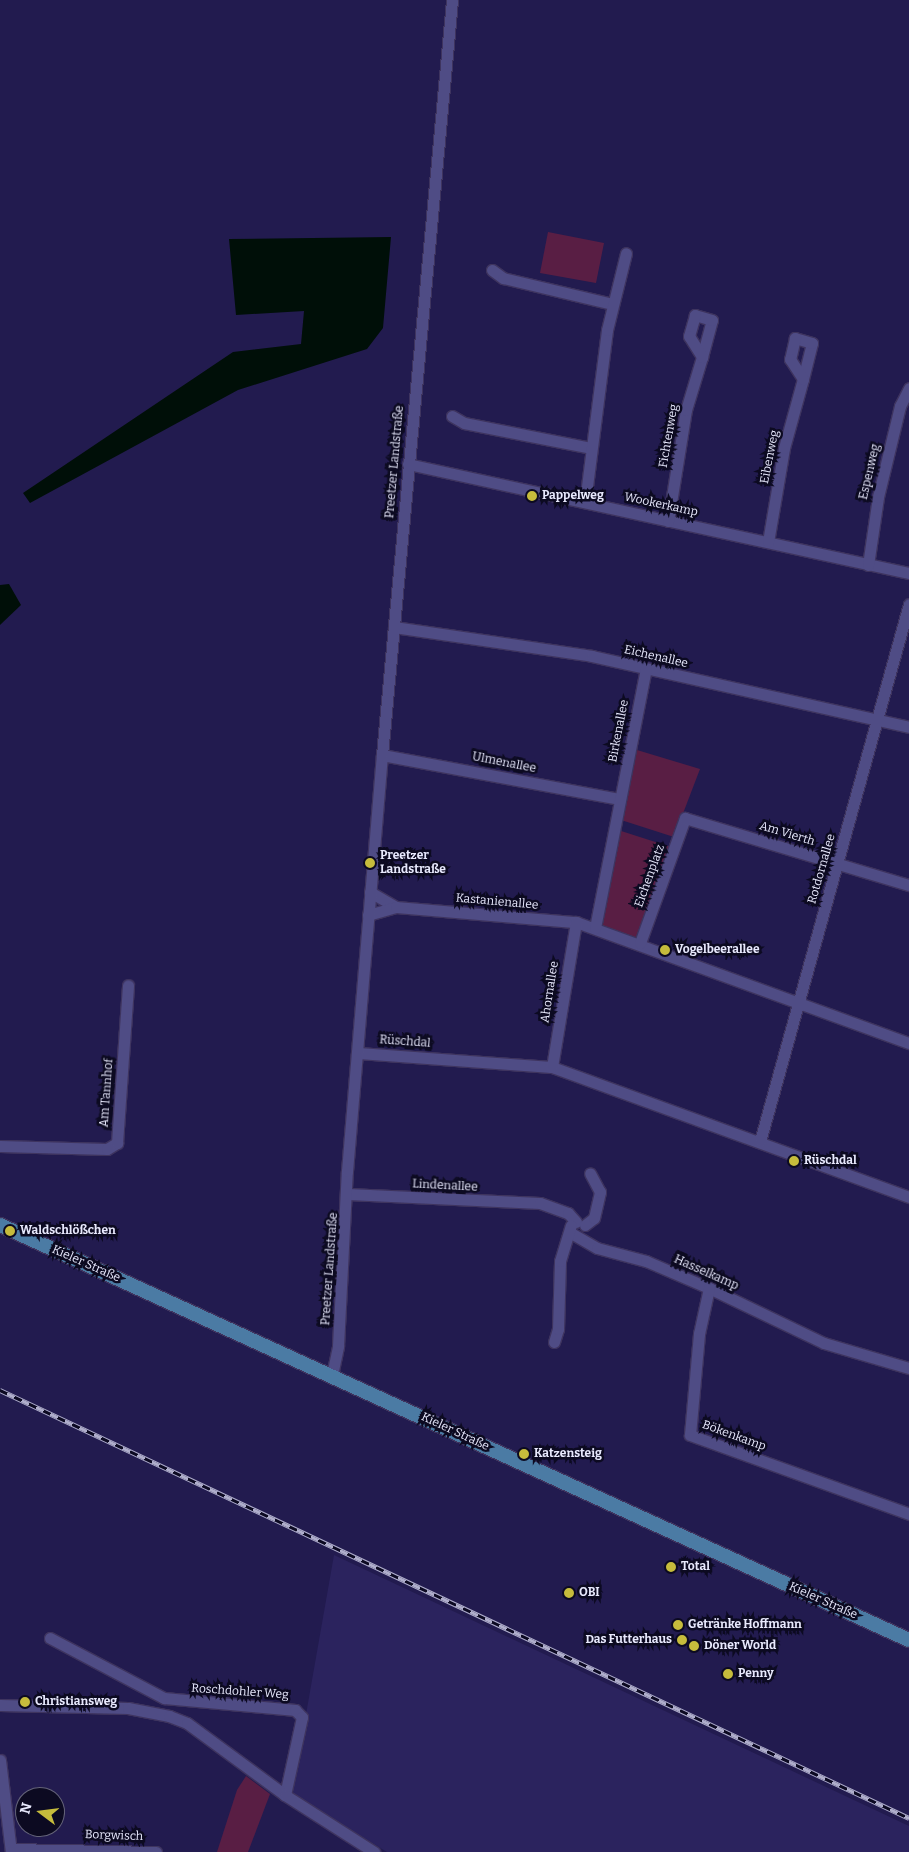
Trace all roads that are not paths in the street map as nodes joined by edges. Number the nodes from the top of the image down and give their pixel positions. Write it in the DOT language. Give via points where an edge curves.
graph roads {
  1 [pos="452,0"];
  2 [pos="626,253"];
  3 [pos="492,270"];
  4 [pos="612,304"];
  5 [pos="702,357"];
  6 [pos="802,379"];
  7 [pos="909,388"];
  8 [pos="452,416"];
  9 [pos="591,448"];
  10 [pos="408,464"];
  11 [pos="585,502"];
  12 [pos="668,521"];
  13 [pos="768,542"];
  14 [pos="868,564"];
  15 [pos="909,573"];
  16 [pos="909,604"];
  17 [pos="394,627"];
  18 [pos="646,669"];
  19 [pos="879,720"];
  20 [pos="909,728"];
  21 [pos="382,755"];
  22 [pos="620,799"];
  23 [pos="685,818"];
  24 [pos="838,864"];
  25 [pos="909,885"];
  26 [pos="370,892"];
  27 [pos="396,906"];
  28 [pos="368,915"];
  29 [pos="576,922"];
  30 [pos="595,928"];
  31 [pos="640,944"];
  32 [pos="128,985"];
  33 [pos="798,1002"];
  34 [pos="909,1043"];
  35 [pos="357,1053"];
  36 [pos="552,1067"];
  37 [pos="760,1141"];
  38 [pos="0,1146"];
  39 [pos="590,1173"];
  40 [pos="348,1194"];
  41 [pos="909,1197"];
  42 [pos="0,1225"];
  43 [pos="579,1229"];
  44 [pos="708,1288"];
  45 [pos="554,1342"];
  46 [pos="909,1368"];
  47 [pos="332,1374"];
  48 [pos="909,1514"];
  49 [pos="50,1638"];
  50 [pos="909,1640"];
  51 [pos="0,1705"];
  52 [pos="0,1760"];
  53 [pos="285,1795"];
  54 [pos="355,1847"];
  55 [pos="11,1851"];
  56 [pos="156,1852"];
  57 [pos="374,1852"];
  1 -- 10 [label="street, Preetzer Landstraße"];
  2 -- 4 [label="street"];
  3 -- 4 [label="street" via="503,278"];
  4 -- 9 [label="street"];
  5 -- 12 [label="street, Fichtenweg" via="686,410"];
  6 -- 13 [label="street, Eibenweg" via="784,448"];
  7 -- 14 [label="street, Espenweg" via="900,406 878,497"];
  8 -- 9 [label="street" via="464,423"];
  9 -- 11 [label="street"];
  10 -- 11 [label="street, Wookerkamp"];
  10 -- 17 [label="street, Preetzer Landstraße"];
  11 -- 12 [label="street, Wookerkamp"];
  12 -- 13 [label="street, Wookerkamp"];
  13 -- 14 [label="street, Wookerkamp"];
  14 -- 15 [label="street, Wookerkamp"];
  16 -- 19 [label="street, Rotdornallee"];
  17 -- 18 [label="street, Eichenallee" via="592,656"];
  17 -- 21 [label="street, Preetzer Landstraße"];
  18 -- 19 [label="street, Eichenallee"];
  18 -- 22 [label="street, Birkenallee"];
  19 -- 20 [label="street, Eichenallee"];
  19 -- 24 [label="street, Rotdornallee"];
  21 -- 22 [label="street, Ulmenallee"];
  21 -- 26 [label="street, Preetzer Landstraße"];
  22 -- 30 [label="street"];
  23 -- 24 [label="street, Am Vierth"];
  23 -- 31 [label="street, Eichenplatz"];
  24 -- 25 [label="street, Am Vierth"];
  24 -- 33 [label="street, Rotdornallee"];
  26 -- 27 [label="street, Kastanienallee"];
  26 -- 28 [label="street, Preetzer Landstraße"];
  27 -- 28 [label="street, Kastanienallee"];
  27 -- 29 [label="street, Kastanienallee"];
  28 -- 35 [label="street, Preetzer Landstraße"];
  29 -- 30 [label="street, Kastanienallee"];
  29 -- 36 [label="street, Ahornallee"];
  30 -- 31 [label="street"];
  31 -- 33 [label="street"];
  32 -- 38 [label="street, Am Tannhof" via="117,1143 107,1149"];
  33 -- 34 [label="street"];
  33 -- 37 [label="street, Rotdornallee"];
  35 -- 36 [label="street, Rüschdal"];
  35 -- 40 [label="street, Preetzer Landstraße"];
  36 -- 37 [label="street, Rüschdal"];
  37 -- 41 [label="street, Rüschdal"];
  39 -- 43 [label="street" via="600,1192 594,1218"];
  40 -- 43 [label="street, Lindenallee" via="540,1203 568,1213"];
  40 -- 47 [label="street, Preetzer Landstraße" via="338,1346"];
  42 -- 47 [label="main road, Kieler Straße"];
  43 -- 44 [label="street, Hasselkamp" via="597,1248"];
  43 -- 45 [label="street" via="560,1261 558,1329"];
  44 -- 46 [label="street, Hasselkamp" via="824,1342"];
  44 -- 48 [label="street, Bökenkamp" via="697,1343 690,1435"];
  47 -- 50 [label="main road, Kieler Straße"];
  49 -- 53 [label="street, Roschdohler Weg" via="164,1698 295,1710 302,1718"];
  51 -- 53 [label="street" via="128,1708 169,1716 220,1745"];
  52 -- 55 [label="street"];
  53 -- 54 [label="street"];
  54 -- 57 [label="street"];
  55 -- 56 [label="street, Borgwisch"];
}
